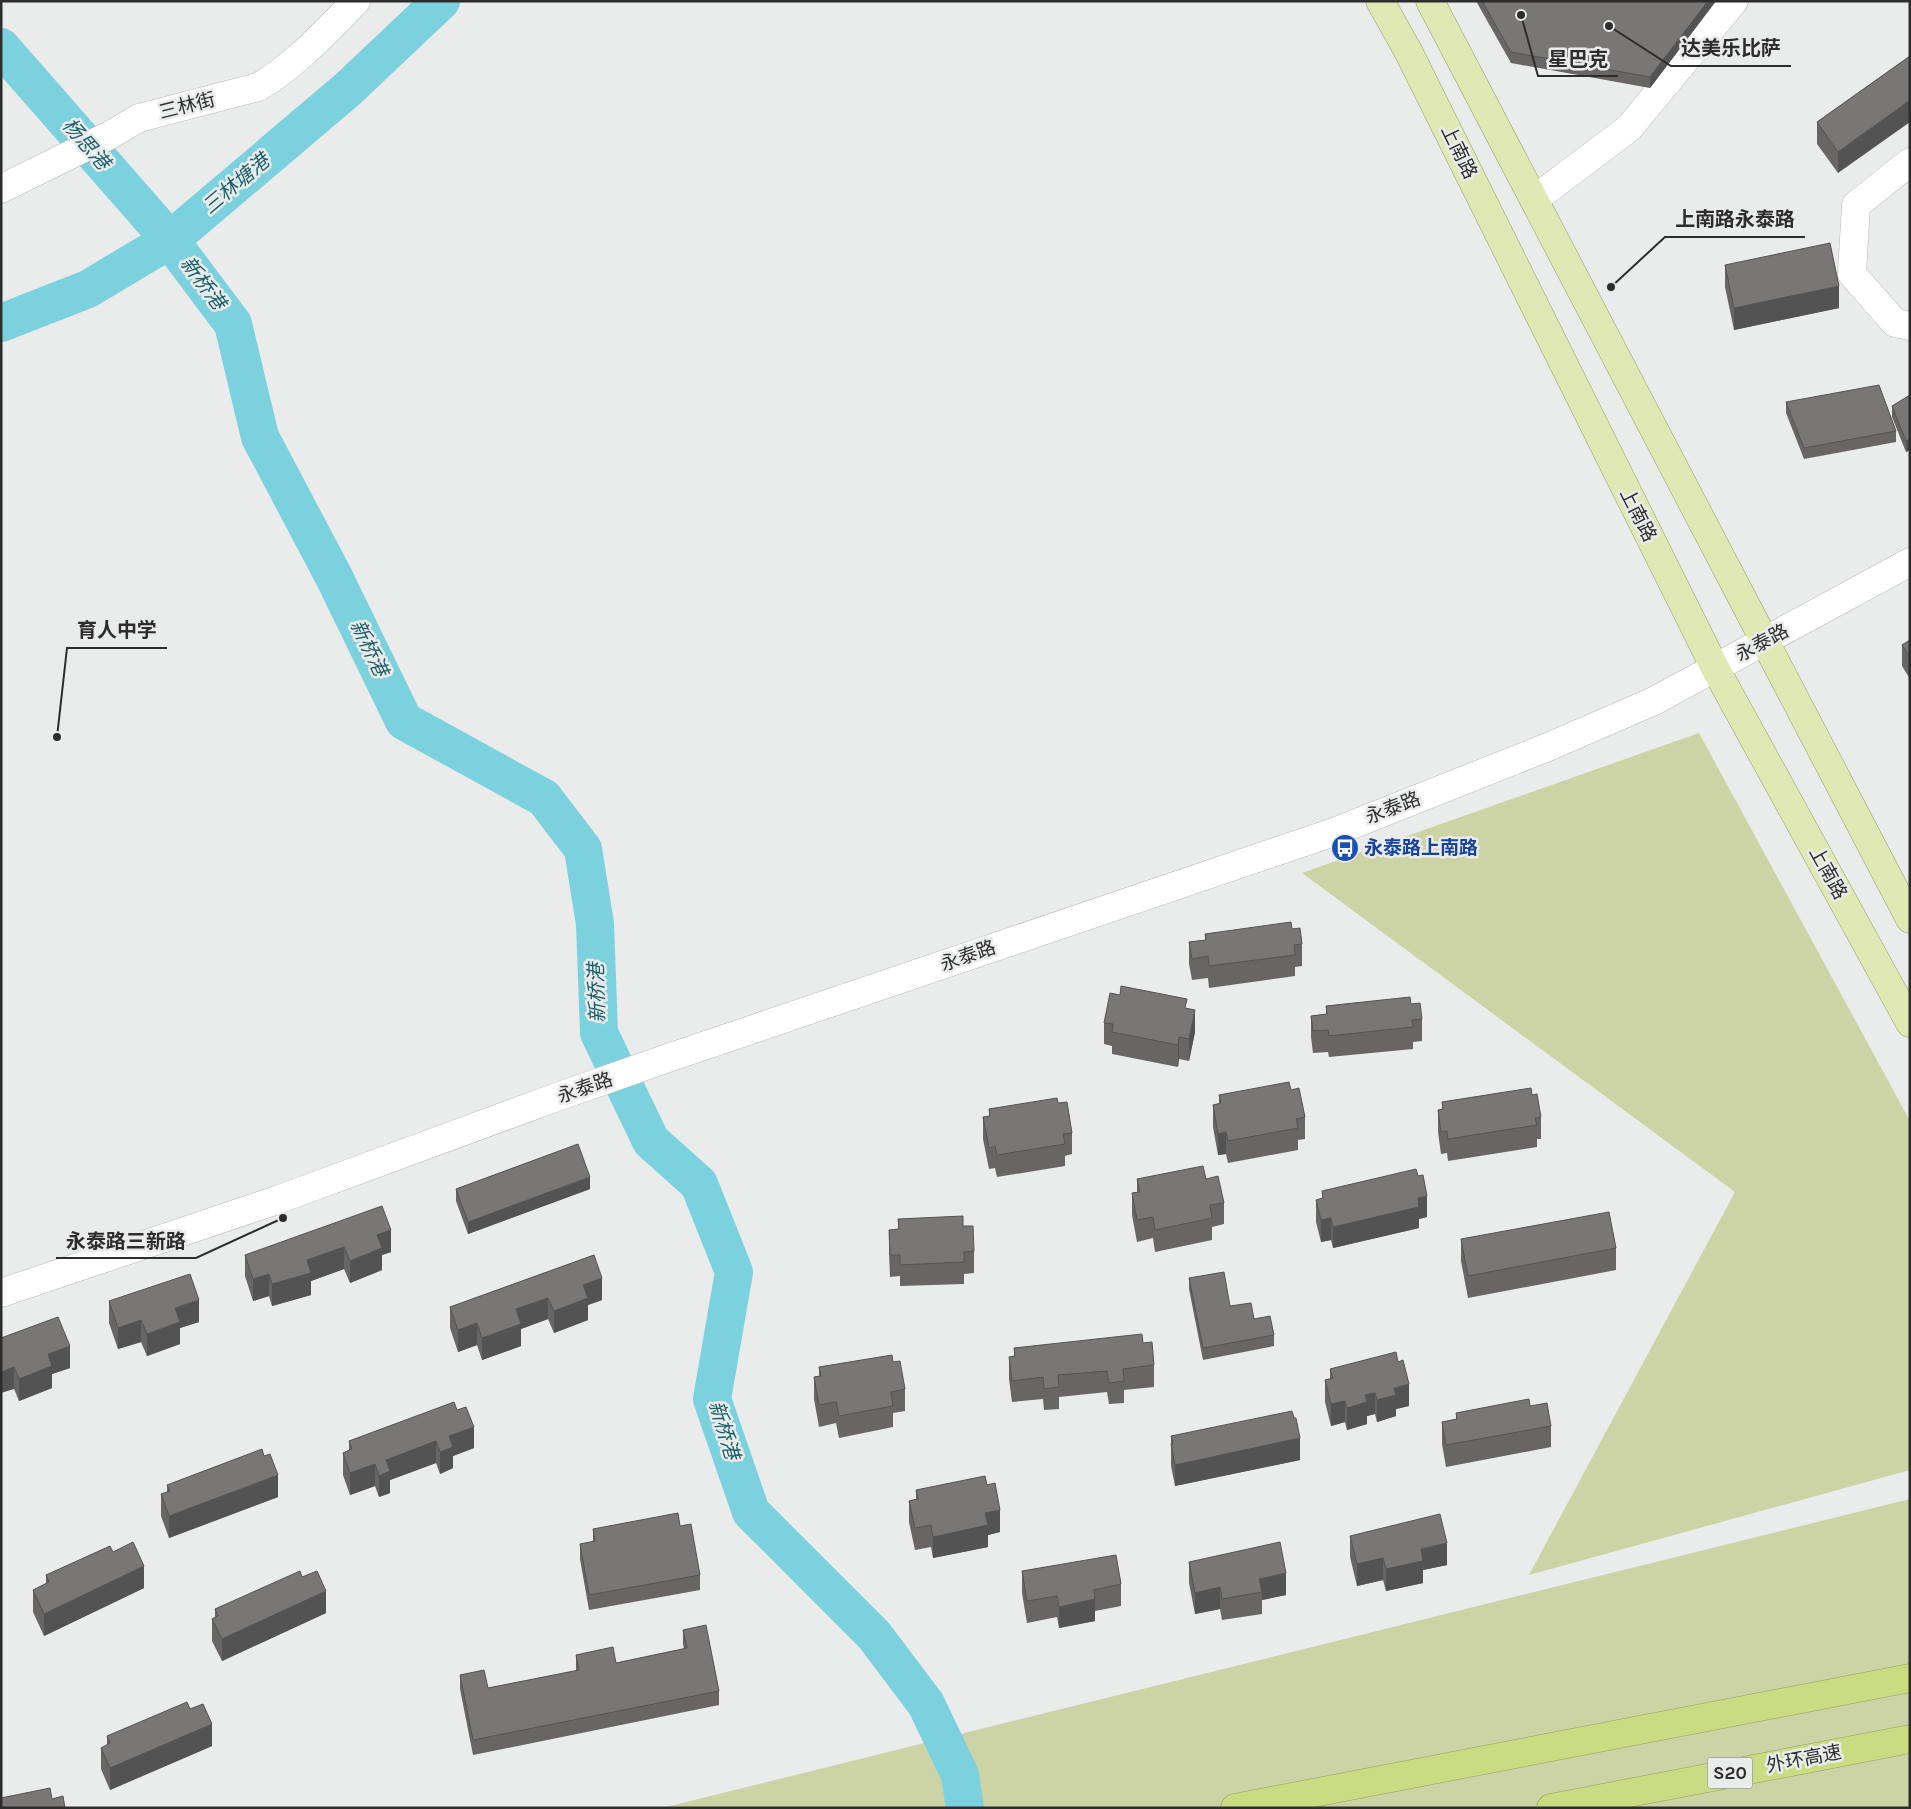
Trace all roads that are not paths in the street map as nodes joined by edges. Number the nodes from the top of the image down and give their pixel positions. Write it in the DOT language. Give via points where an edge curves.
graph roads {
  1 [pos="356,1"];
  2 [pos="1380,1"];
  3 [pos="1430,1"];
  4 [pos="1734,1"];
  5 [pos="1910,162"];
  6 [pos="1,189"];
  7 [pos="1535,199"];
  8 [pos="1910,326"];
  9 [pos="1910,562"];
  10 [pos="1766,641"];
  11 [pos="1715,668"];
  12 [pos="1910,920"];
  13 [pos="1910,1023"];
  14 [pos="1,1293"];
  15 [pos="1910,1678"];
  16 [pos="1910,1739"];
  17 [pos="1235,1808"];
  18 [pos="1550,1808"];
  1 -- 6 [label="street, 三林街" via="294,61 258,86 139,118"];
  2 -- 11 [label="main road, 上南路" via="1408,51"];
  3 -- 7 [label="main road"];
  4 -- 7 [label="street" via="1629,128"];
  5 -- 8 [label="street" via="1856,205 1852,274 1895,323"];
  7 -- 10 [label="main road"];
  9 -- 10 [label="street, 永泰路"];
  10 -- 11 [label="street, 永泰路"];
  10 -- 12 [label="main road"];
  11 -- 13 [label="main road, 上南路"];
  11 -- 14 [label="street, 永泰路" via="1654,701 1548,747 1334,832 668,1058 277,1200"];
  15 -- 17 [label="highway"];
  16 -- 18 [label="highway, 外环高速 / S20"];
}
